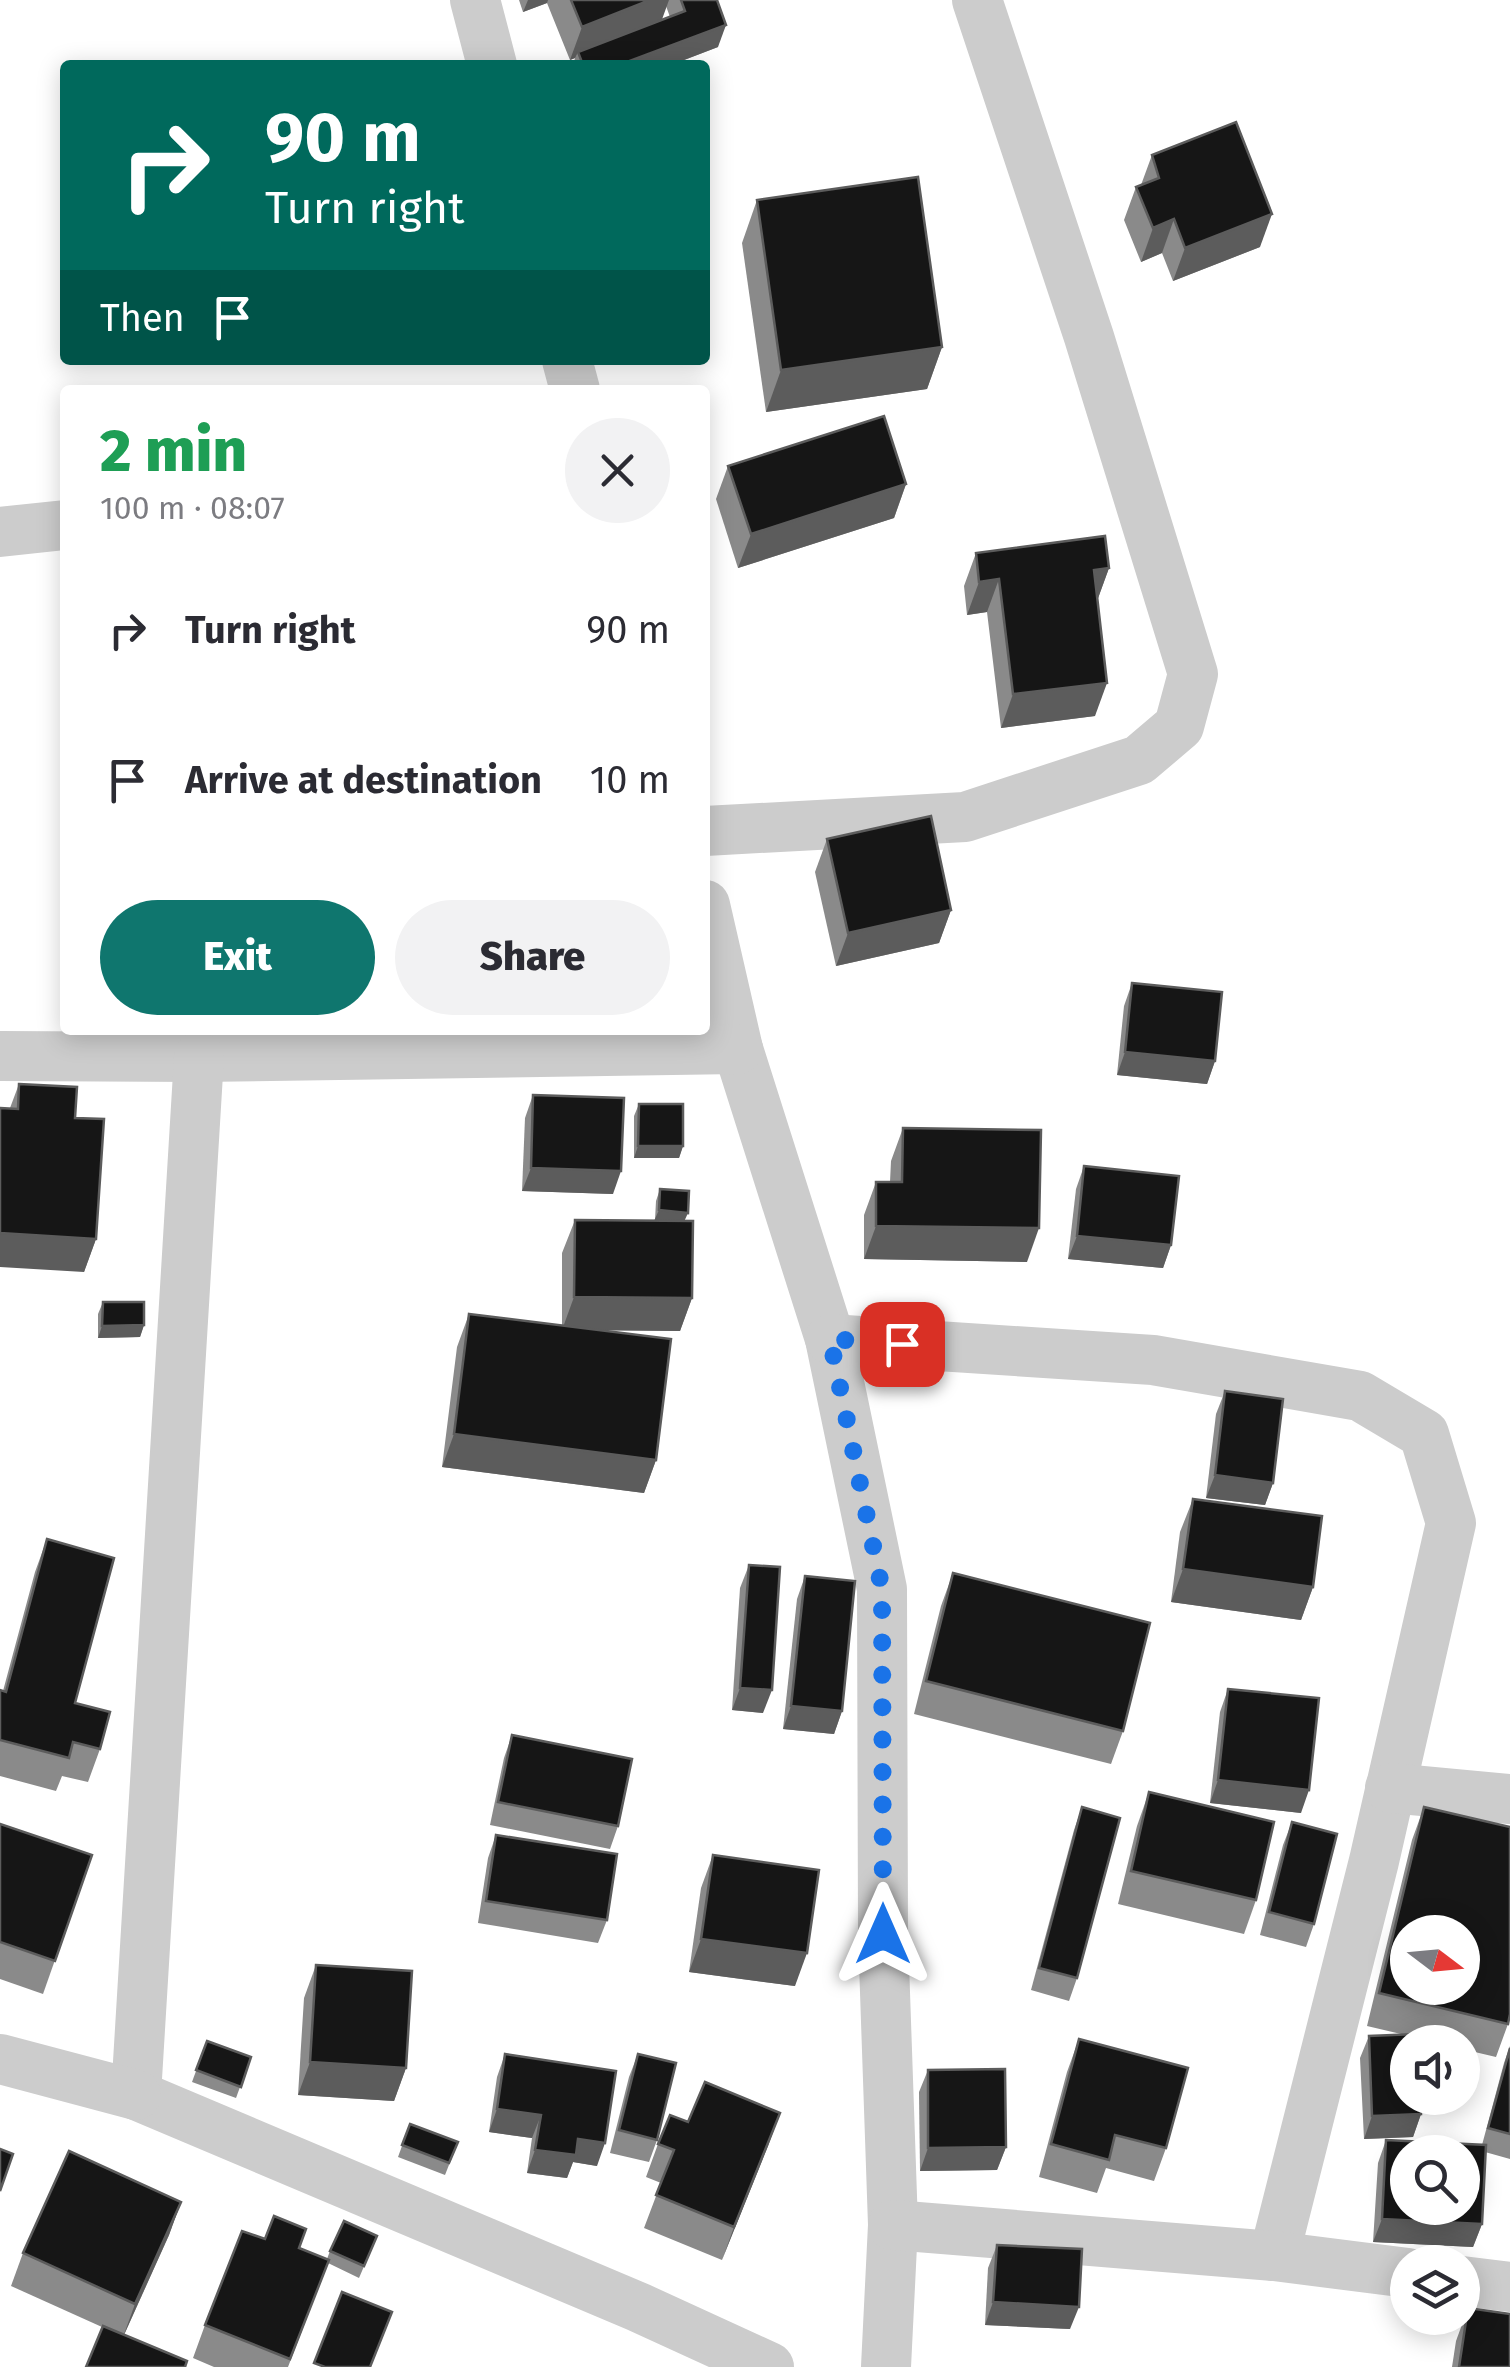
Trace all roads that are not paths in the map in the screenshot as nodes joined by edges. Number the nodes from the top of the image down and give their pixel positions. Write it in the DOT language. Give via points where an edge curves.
graph roads {
  1 [pos="476,0"];
  2 [pos="977,0"];
  3 [pos="491,60"];
  4 [pos="60,526"];
  5 [pos="0,532"];
  6 [pos="710,831"];
  7 [pos="710,927"];
  8 [pos="738,1049"];
  9 [pos="0,1056"];
  10 [pos="199,1057"];
  11 [pos="830,1339"];
  12 [pos="1390,1788"];
  13 [pos="1510,1799"];
  14 [pos="0,2059"];
  15 [pos="136,2096"];
  16 [pos="892,2226"];
  17 [pos="1274,2256"];
  18 [pos="1390,2272"];
  19 [pos="1480,2283"];
  20 [pos="1510,2287"];
  21 [pos="769,2367"];
  22 [pos="886,2367"];
  1 -- 3 [label="street"];
  2 -- 6 [label="street" via="1193,674 1179,726 1139,760 965,817"];
  4 -- 5 [label="street"];
  7 -- 8 [label="street"];
  8 -- 10 [label="street"];
  8 -- 11 [label="street"];
  9 -- 10 [label="street"];
  10 -- 15 [label="street"];
  11 -- 12 [label="street" via="1153,1360 1360,1396 1424,1434 1451,1523"];
  11 -- 16 [label="street" via="882,1589"];
  12 -- 13 [label="street"];
  12 -- 17 [label="street"];
  14 -- 15 [label="street"];
  15 -- 21 [label="street"];
  16 -- 17 [label="street"];
  16 -- 22 [label="street"];
  17 -- 18 [label="street"];
  19 -- 20 [label="street"];
}
